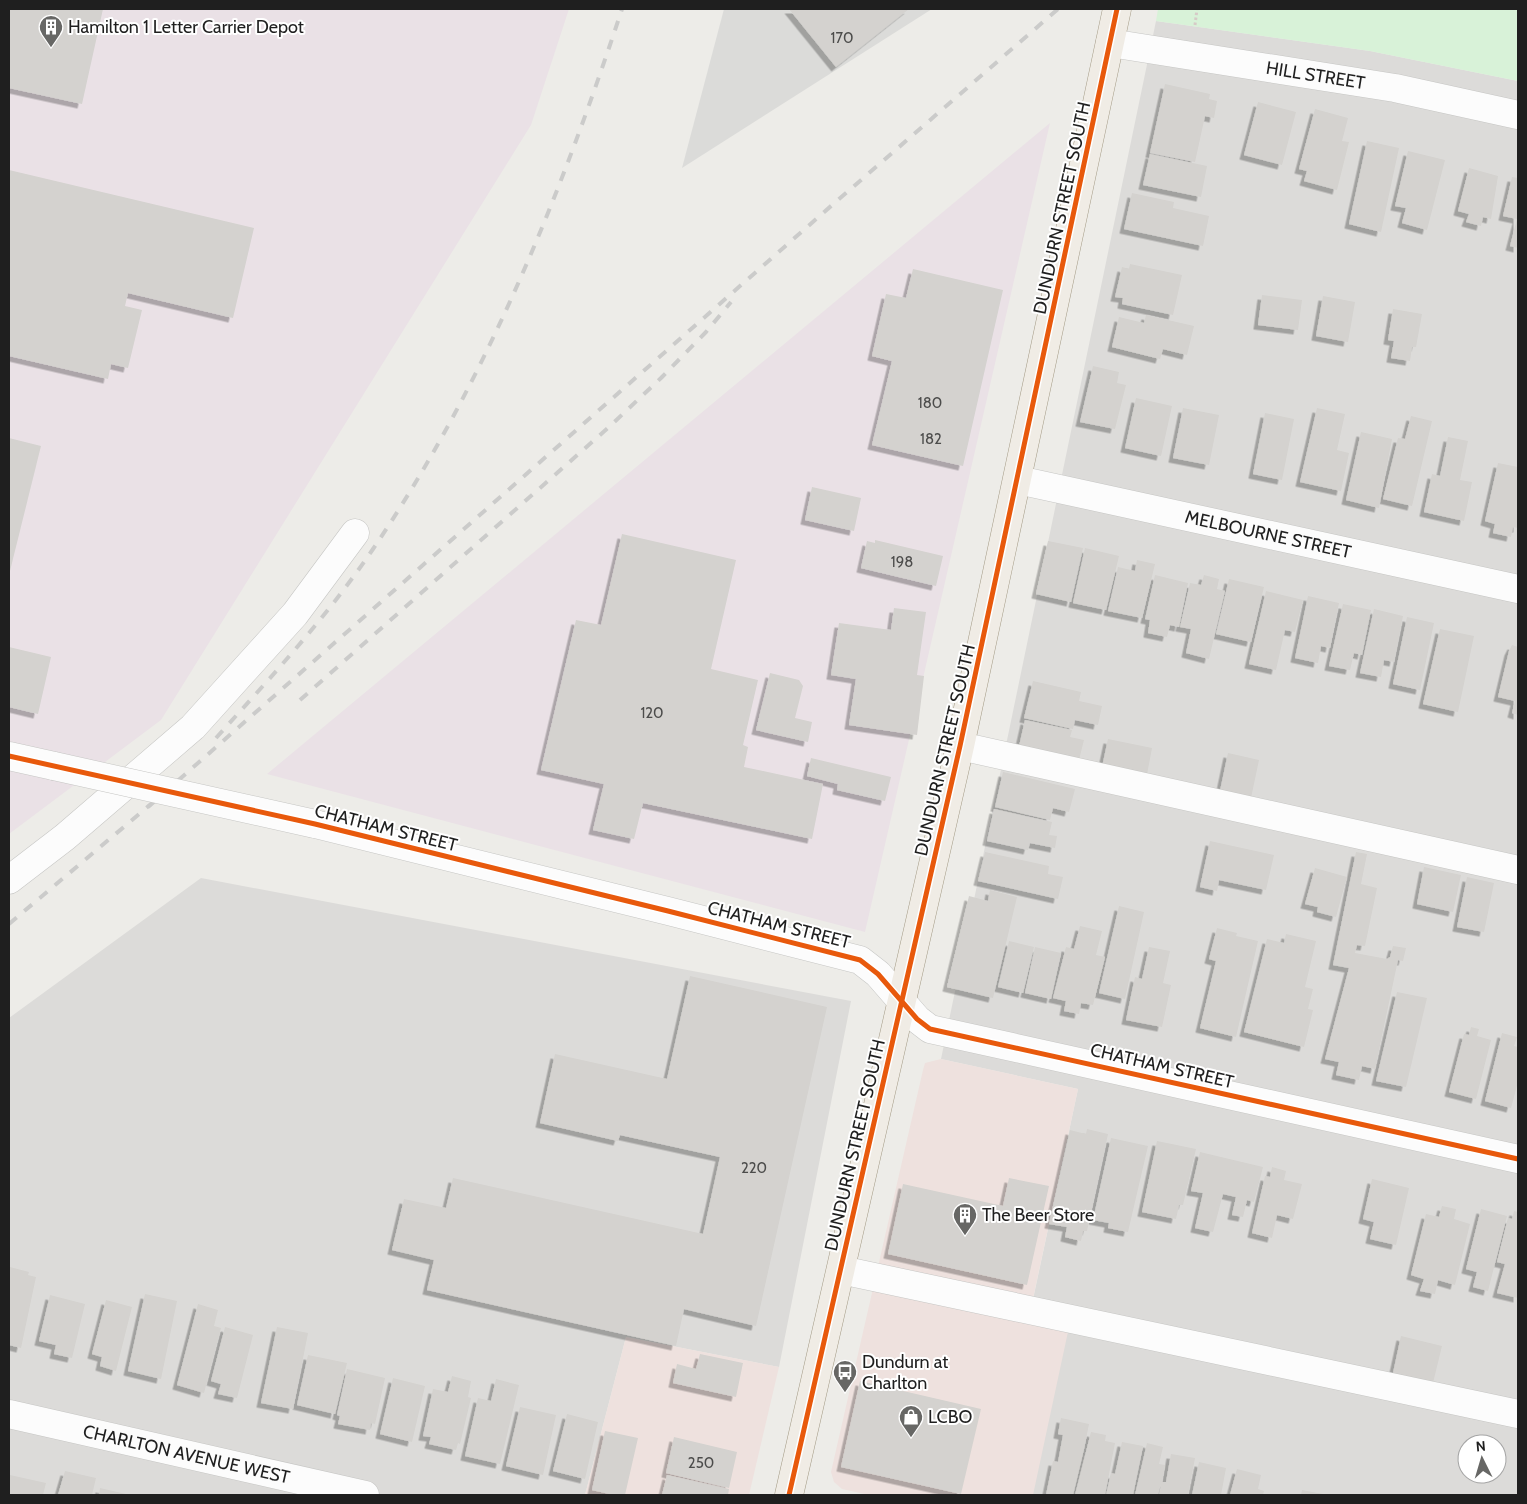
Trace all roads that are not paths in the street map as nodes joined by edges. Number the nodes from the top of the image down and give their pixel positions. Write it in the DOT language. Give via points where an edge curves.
graph roads {
  1 [pos="1114,24"];
  2 [pos="1518,115"];
  3 [pos="1018,480"];
  4 [pos="355,533"];
  5 [pos="1518,589"];
  6 [pos="960,746"];
  7 [pos="9,756"];
  8 [pos="1518,870"];
  9 [pos="9,880"];
  10 [pos="902,1001"];
  11 [pos="1518,1159"];
  12 [pos="841,1270"];
  13 [pos="9,1414"];
  14 [pos="1518,1414"];
  15 [pos="365,1495"];
  16 [pos="788,1495"];
  1 -- 2 [label="street, HILL STREET"];
  1 -- 3 [label="main road, DUNDURN STREET SOUTH"];
  3 -- 5 [label="street, MELBOURNE STREET"];
  3 -- 6 [label="main road, DUNDURN STREET SOUTH"];
  4 -- 9 [label="street" via="295,614 193,727 65,837"];
  6 -- 8 [label="street"];
  6 -- 10 [label="main road, DUNDURN STREET SOUTH"];
  7 -- 10 [label="street, CHATHAM STREET, bridge" via="315,824 860,960 878,974"];
  10 -- 11 [label="street, CHATHAM STREET" via="930,1029"];
  10 -- 12 [label="main road, DUNDURN STREET SOUTH"];
  12 -- 14 [label="street"];
  12 -- 16 [label="main road, DUNDURN STREET SOUTH"];
  13 -- 15 [label="street, CHARLTON AVENUE WEST"];
}
